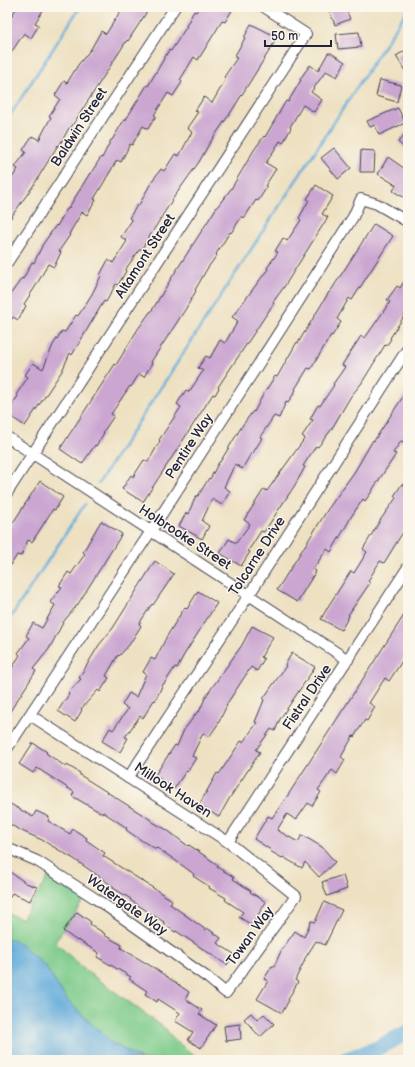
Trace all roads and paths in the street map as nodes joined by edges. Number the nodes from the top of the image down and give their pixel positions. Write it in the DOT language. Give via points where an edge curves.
graph roads {
  1 [pos="175,7"];
  2 [pos="264,7"];
  3 [pos="408,222"];
  4 [pos="7,263"];
  5 [pos="408,348"];
  6 [pos="7,437"];
  7 [pos="33,454"];
  8 [pos="7,493"];
  9 [pos="151,531"];
  10 [pos="408,567"];
  11 [pos="249,595"];
  12 [pos="348,660"];
  13 [pos="30,715"];
  14 [pos="7,749"];
  15 [pos="128,778"];
  16 [pos="228,842"];
  17 [pos="7,848"];
  18 [pos="296,896"];
  19 [pos="226,992"];
  1 -- 4 [label="street, Baldwin Street"];
  2 -- 7 [label="street, Altamont Street" via="306,34"];
  3 -- 9 [label="street, Pentire Way" via="377,204 361,199 353,217"];
  5 -- 11 [label="street, Tolcarne Drive"];
  6 -- 7 [label="street, Holbrooke Street"];
  7 -- 8 [label="street, Altamont Street"];
  7 -- 9 [label="street, Holbrooke Street"];
  9 -- 11 [label="street, Holbrooke Street"];
  9 -- 13 [label="street, Pentire Way"];
  10 -- 12 [label="street, Fistral Drive"];
  11 -- 12 [label="street, Holbrooke Street"];
  11 -- 15 [label="street, Tolcarne Drive"];
  12 -- 16 [label="street, Fistral Drive"];
  13 -- 14 [label="street, Pentire Way"];
  13 -- 15 [label="street, Millook Haven"];
  15 -- 16 [label="street, Millook Haven"];
  16 -- 18 [label="street, Millook Haven"];
  17 -- 19 [label="street, Watergate Way" via="38,861"];
  18 -- 19 [label="street, Towan Way"];
}
